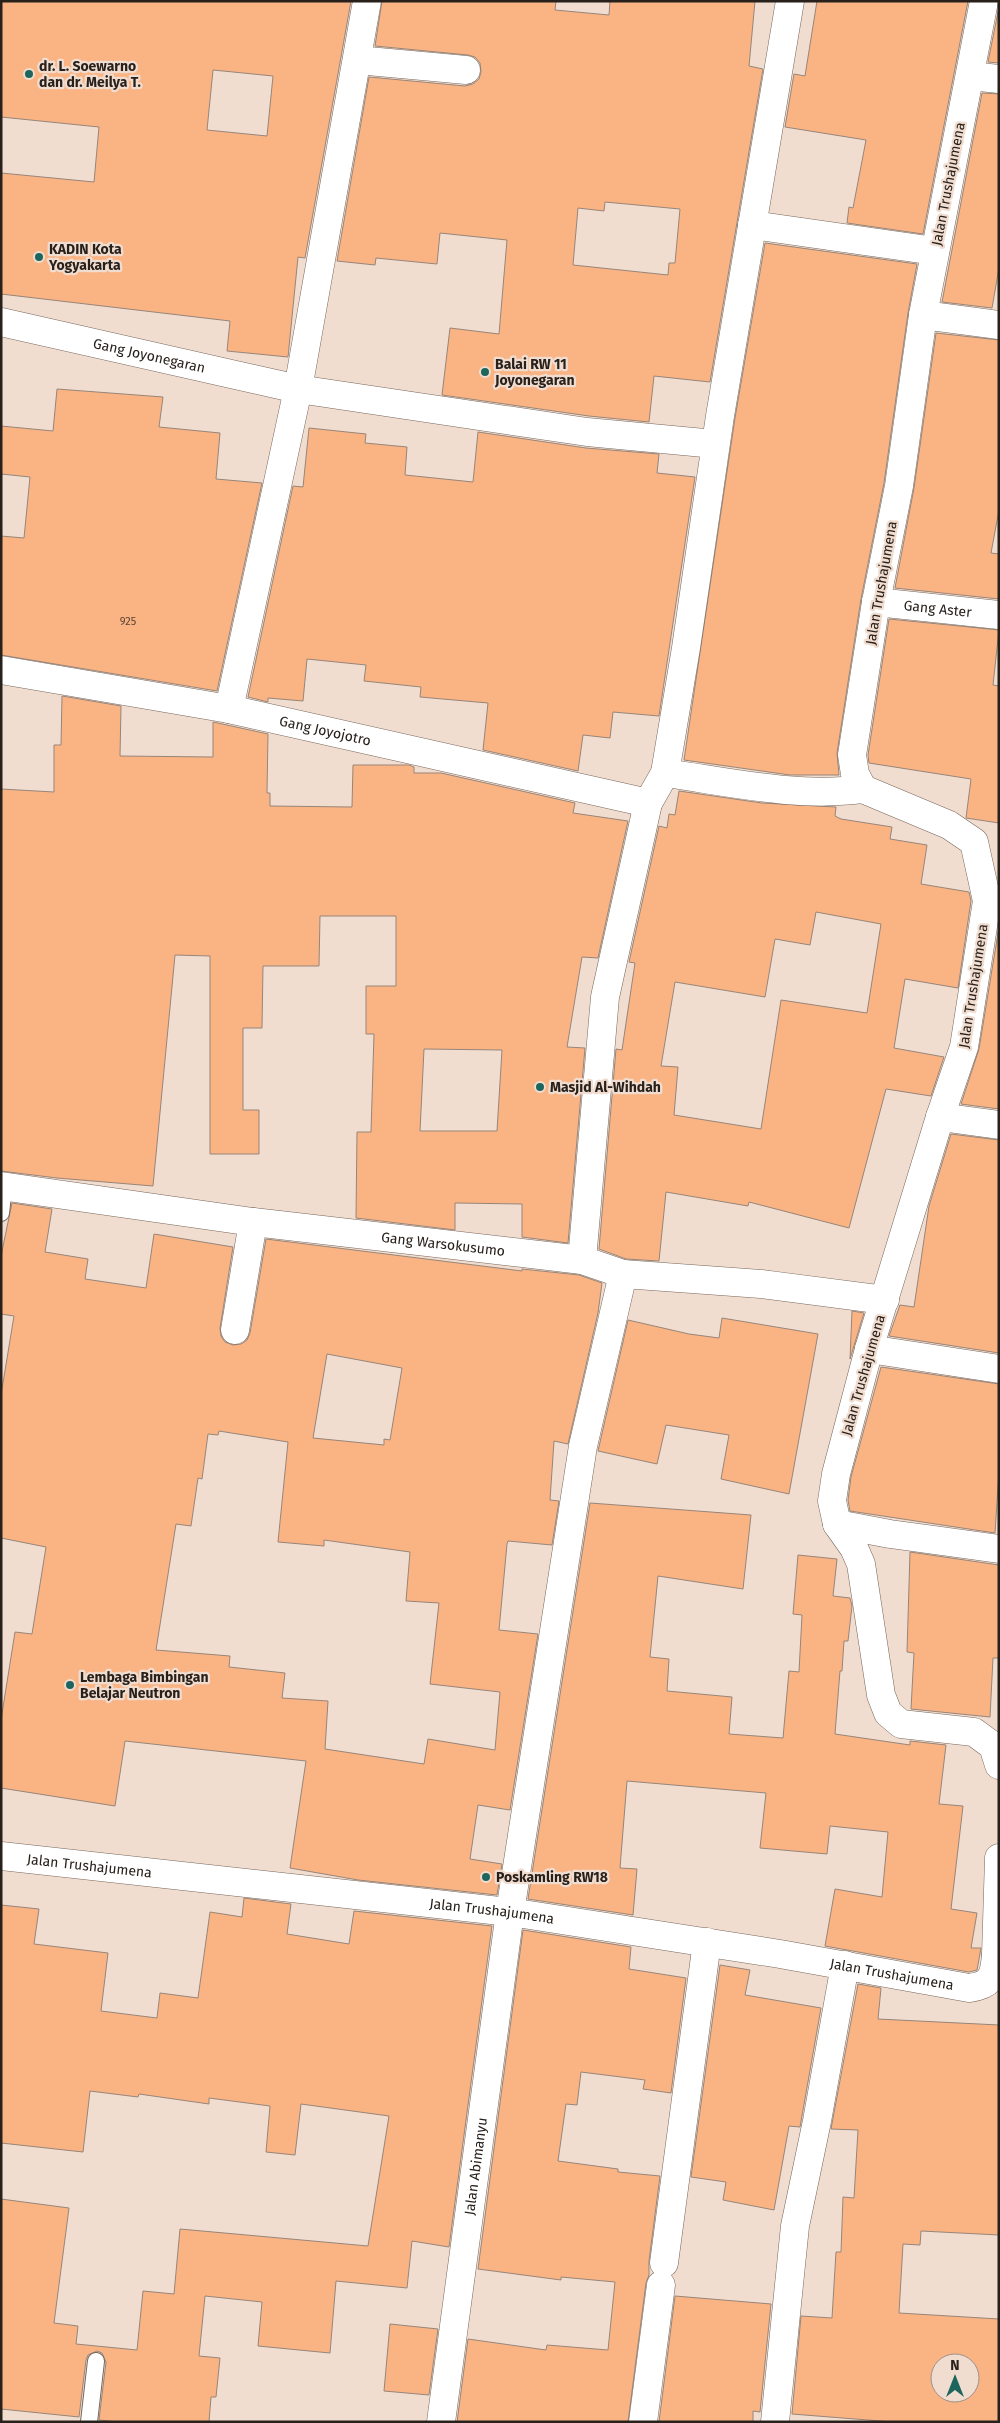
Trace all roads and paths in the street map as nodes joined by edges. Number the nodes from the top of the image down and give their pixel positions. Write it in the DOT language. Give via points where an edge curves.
graph roads {
  1 [pos="367,1"];
  2 [pos="790,1"];
  3 [pos="984,1"];
  4 [pos="357,60"];
  5 [pos="466,70"];
  6 [pos="970,76"];
  7 [pos="999,79"];
  8 [pos="752,225"];
  9 [pos="936,251"];
  10 [pos="923,315"];
  11 [pos="1,322"];
  12 [pos="999,325"];
  13 [pos="298,389"];
  14 [pos="715,444"];
  15 [pos="876,602"];
  16 [pos="999,615"];
  17 [pos="1,670"];
  18 [pos="229,709"];
  19 [pos="665,773"];
  20 [pos="864,789"];
  21 [pos="648,803"];
  22 [pos="993,902"];
  23 [pos="940,1117"];
  24 [pos="999,1125"];
  25 [pos="3,1186"];
  26 [pos="1,1214"];
  27 [pos="253,1222"];
  28 [pos="582,1260"];
  29 [pos="623,1274"];
  30 [pos="885,1300"];
  31 [pos="235,1330"];
  32 [pos="869,1349"];
  33 [pos="999,1369"];
  34 [pos="837,1524"];
  35 [pos="999,1549"];
  36 [pos="999,1765"];
  37 [pos="1,1856"];
  38 [pos="999,1858"];
  39 [pos="510,1912"];
  40 [pos="707,1942"];
  41 [pos="998,1956"];
  42 [pos="845,1965"];
  43 [pos="96,2360"];
  44 [pos="89,2422"];
  45 [pos="441,2422"];
  46 [pos="643,2422"];
  47 [pos="775,2422"];
  1 -- 4 [label="street"];
  2 -- 8 [label="street"];
  3 -- 6 [label="street, Jalan Trushajumena"];
  4 -- 5 [label="street"];
  4 -- 13 [label="street"];
  6 -- 7 [label="street"];
  6 -- 9 [label="street, Jalan Trushajumena"];
  8 -- 9 [label="street"];
  8 -- 14 [label="street"];
  9 -- 10 [label="street, Jalan Trushajumena"];
  10 -- 12 [label="street"];
  10 -- 15 [label="street, Jalan Trushajumena" via="899,486"];
  11 -- 13 [label="street, Gang Joyonegaran"];
  13 -- 14 [label="street, Gang Joyonegaran" via="587,432"];
  13 -- 18 [label="street"];
  14 -- 19 [label="street"];
  15 -- 16 [label="street, Gang Aster"];
  15 -- 20 [label="street, Jalan Trushajumena" via="852,755 855,774"];
  17 -- 18 [label="street, Gang Joyojotro"];
  18 -- 21 [label="street, Gang Joyojotro"];
  19 -- 20 [label="street" via="809,793"];
  19 -- 21 [label="street"];
  20 -- 22 [label="street, Jalan Trushajumena" via="949,825 974,842"];
  21 -- 28 [label="street" via="605,997"];
  22 -- 23 [label="street, Jalan Trushajumena" via="964,1047"];
  23 -- 24 [label="street"];
  23 -- 30 [label="street, Jalan Trushajumena"];
  25 -- 26 [label="lane"];
  25 -- 27 [label="street, Gang Warsokusumo"];
  27 -- 28 [label="street, Gang Warsokusumo"];
  27 -- 31 [label="street"];
  28 -- 29 [label="street, Gang Warsokusumo"];
  29 -- 30 [label="street, Gang Warsokusumo" via="761,1284"];
  29 -- 39 [label="street, Jalan Abimanyu" via="583,1446"];
  30 -- 32 [label="street, Jalan Trushajumena"];
  32 -- 33 [label="street"];
  32 -- 34 [label="street, Jalan Trushajumena" via="836,1474 832,1501"];
  34 -- 35 [label="street"];
  34 -- 36 [label="street, Jalan Trushajumena" via="861,1564 881,1695 888,1713 901,1724 974,1732 993,1746"];
  37 -- 39 [label="street, Jalan Trushajumena"];
  38 -- 41 [label="street"];
  39 -- 40 [label="street, Jalan Trushajumena"];
  39 -- 45 [label="street, Jalan Abimanyu"];
  40 -- 42 [label="street, Jalan Trushajumena"];
  40 -- 46 [label="street"];
  41 -- 42 [label="street, Jalan Trushajumena" via="994,1974 987,1982 968,1988"];
  42 -- 47 [label="street" via="795,2226"];
  43 -- 44 [label="lane"];
}
